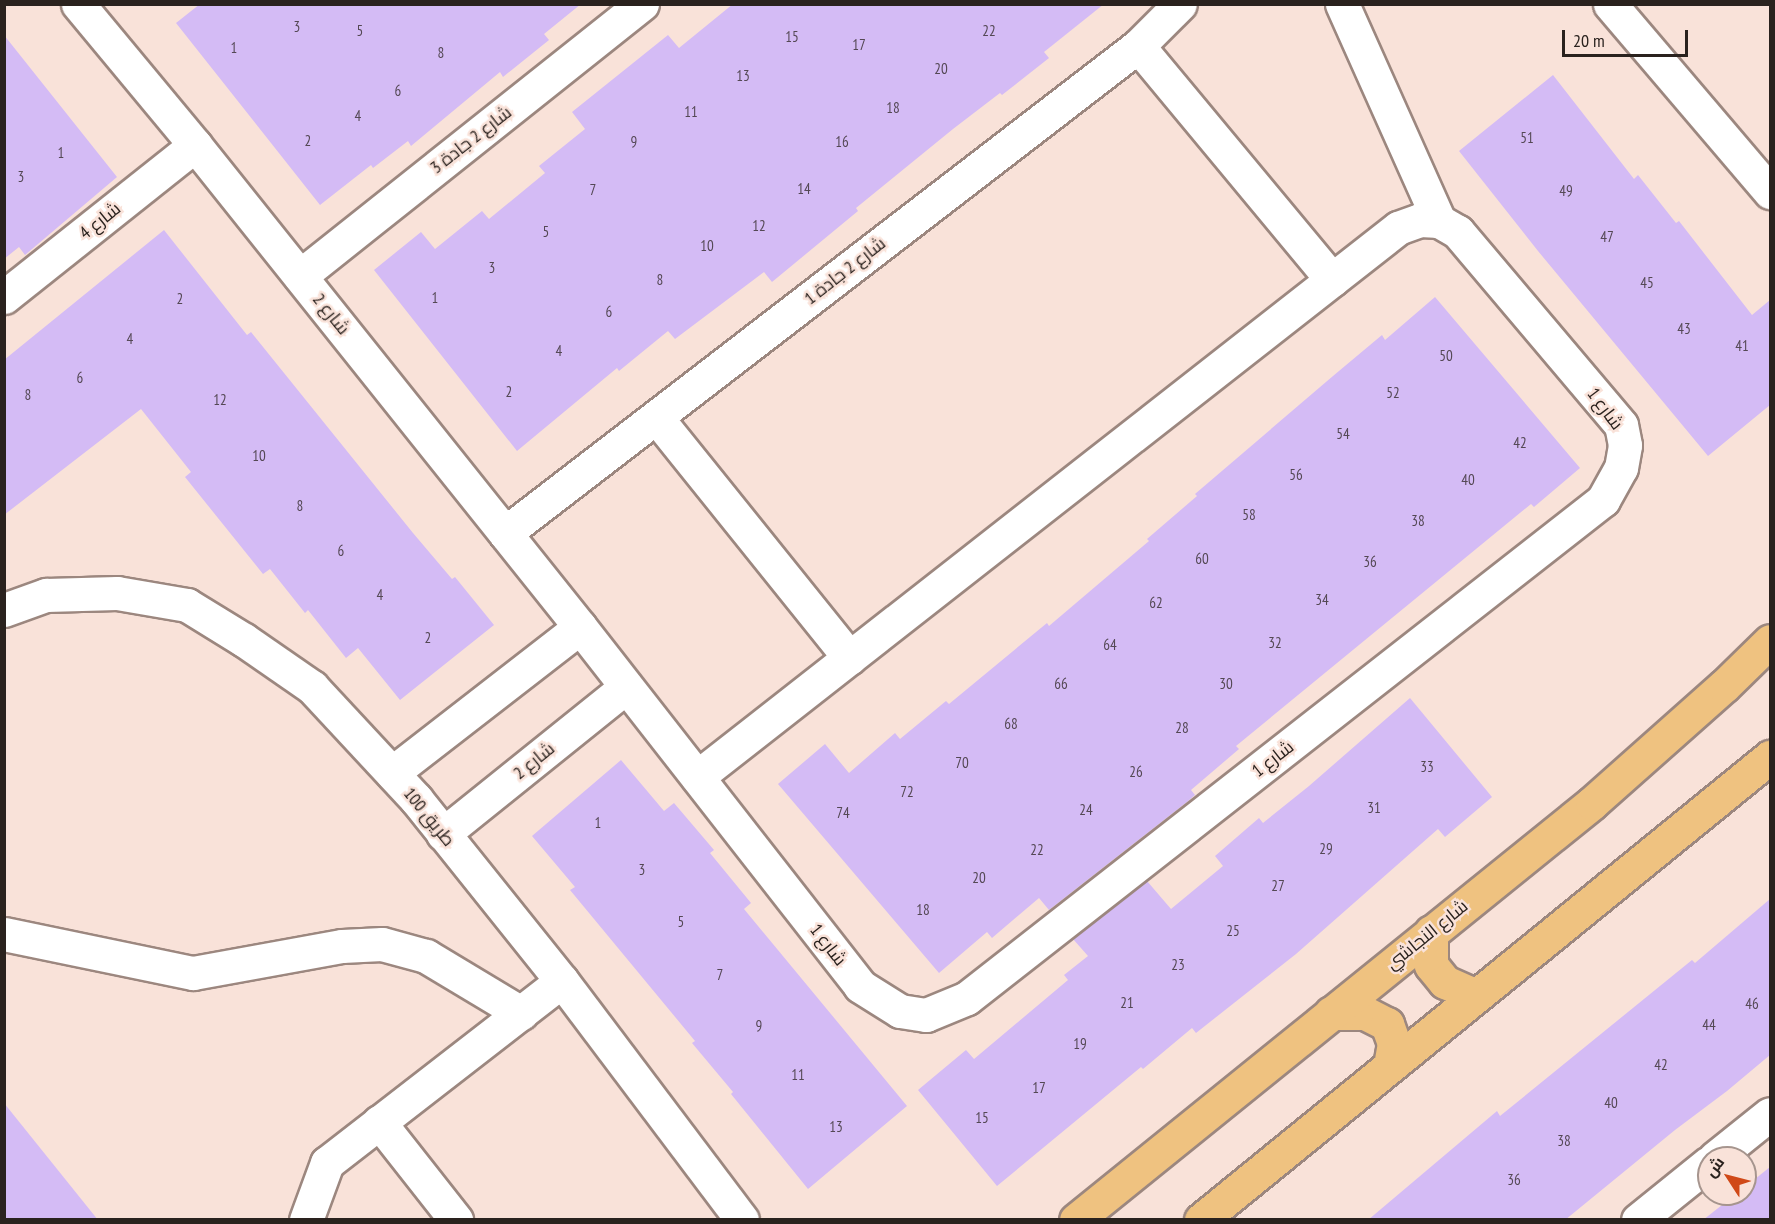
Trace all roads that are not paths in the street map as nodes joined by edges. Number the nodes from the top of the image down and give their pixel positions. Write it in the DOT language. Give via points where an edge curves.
graph roads {
  1 [pos="642,4"];
  2 [pos="1180,4"];
  3 [pos="1342,4"];
  4 [pos="1610,4"];
  5 [pos="93,10"];
  6 [pos="1138,46"];
  7 [pos="195,145"];
  8 [pos="1770,192"];
  9 [pos="1439,221"];
  10 [pos="300,276"];
  11 [pos="1332,280"];
  12 [pos="4,297"];
  13 [pos="656,417"];
  14 [pos="505,533"];
  15 [pos="4,610"];
  16 [pos="580,627"];
  17 [pos="1770,641"];
  18 [pos="850,658"];
  19 [pos="626,687"];
  20 [pos="1770,757"];
  21 [pos="392,773"];
  22 [pos="698,777"];
  23 [pos="443,834"];
  24 [pos="1431,932"];
  25 [pos="4,934"];
  26 [pos="562,981"];
  27 [pos="1476,996"];
  28 [pos="521,1013"];
  29 [pos="1331,1013"];
  30 [pos="1390,1066"];
  31 [pos="1770,1114"];
  32 [pos="379,1122"];
  33 [pos="1730,1146"];
  34 [pos="1697,1173"];
  35 [pos="306,1220"];
  36 [pos="456,1220"];
  37 [pos="742,1220"];
  38 [pos="1076,1220"];
  39 [pos="1200,1220"];
  40 [pos="1638,1220"];
  1 -- 10 [label="street, شارع 2 جادة 3"];
  2 -- 6 [label="street, شارع 2 جادة 1"];
  3 -- 9 [label="street"];
  4 -- 8 [label="street"];
  5 -- 7 [label="street, شارع 2"];
  6 -- 11 [label="street"];
  6 -- 13 [label="street, شارع 2 جادة 1"];
  7 -- 10 [label="street, شارع 2"];
  7 -- 12 [label="street, شارع 4"];
  9 -- 11 [label="street" via="1420,220 1398,228"];
  9 -- 22 [label="street, شارع 1" via="1458,232 1621,424 1625,445 1620,468 1603,500 968,998 926,1015 900,1011 860,986"];
  10 -- 14 [label="street, شارع 2"];
  11 -- 18 [label="street"];
  13 -- 14 [label="street, شارع 2 جادة 1"];
  13 -- 18 [label="street"];
  14 -- 16 [label="street, شارع 2"];
  15 -- 21 [label="street, طريق 100" via="46,595 117,593 187,605 312,687"];
  16 -- 19 [label="street, شارع 2"];
  16 -- 21 [label="street"];
  17 -- 24 [label="main road, شارع النجاشي" via="1592,803"];
  18 -- 22 [label="street"];
  19 -- 22 [label="street, شارع 2"];
  19 -- 23 [label="street, شارع 2"];
  20 -- 27 [label="main road"];
  21 -- 23 [label="street, طريق 100"];
  23 -- 26 [label="street, طريق 100"];
  24 -- 27 [label="main road" via="1431,965 1445,982"];
  24 -- 29 [label="main road, شارع النجاشي"];
  25 -- 28 [label="street" via="193,973 342,946 382,944 426,956"];
  26 -- 28 [label="street"];
  26 -- 37 [label="street, طريق 100"];
  27 -- 30 [label="main road"];
  28 -- 32 [label="street"];
  29 -- 30 [label="main road" via="1365,1012 1387,1024 1394,1043"];
  29 -- 38 [label="main road, شارع النجاشي"];
  30 -- 39 [label="main road"];
  31 -- 33 [label="street"];
  32 -- 35 [label="street" via="327,1162"];
  32 -- 36 [label="street"];
  34 -- 40 [label="street"];
}
